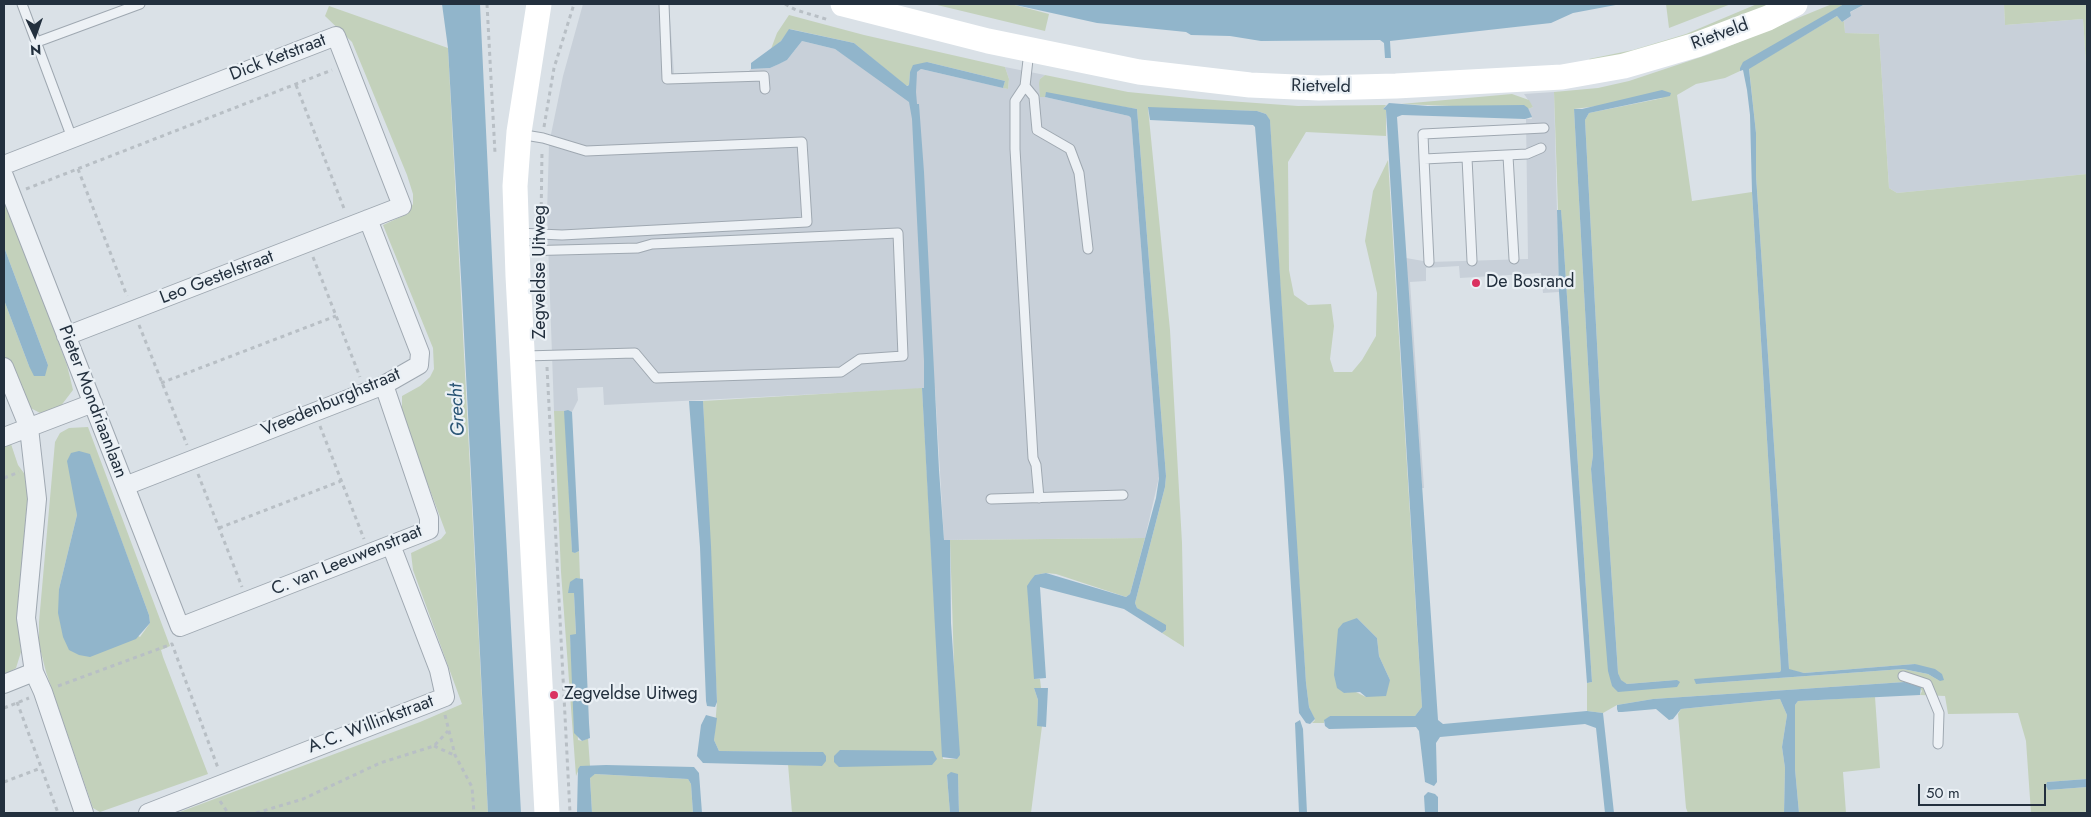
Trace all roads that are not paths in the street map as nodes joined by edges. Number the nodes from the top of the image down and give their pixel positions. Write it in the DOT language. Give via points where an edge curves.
graph roads {
  1 [pos="22,4"];
  2 [pos="140,4"];
  3 [pos="539,4"];
  4 [pos="664,4"];
  5 [pos="843,4"];
  6 [pos="1795,4"];
  7 [pos="37,42"];
  8 [pos="1029,50"];
  9 [pos="1026,86"];
  10 [pos="765,88"];
  11 [pos="1544,128"];
  12 [pos="531,136"];
  13 [pos="72,138"];
  14 [pos="1541,148"];
  15 [pos="1508,156"];
  16 [pos="1467,158"];
  17 [pos="1424,159"];
  18 [pos="4,165"];
  19 [pos="4,176"];
  20 [pos="368,219"];
  21 [pos="517,242"];
  22 [pos="1088,249"];
  23 [pos="1514,260"];
  24 [pos="1472,261"];
  25 [pos="1429,262"];
  26 [pos="66,336"];
  27 [pos="533,356"];
  28 [pos="4,367"];
  29 [pos="384,385"];
  30 [pos="92,403"];
  31 [pos="29,428"];
  32 [pos="4,437"];
  33 [pos="125,486"];
  34 [pos="1123,495"];
  35 [pos="1039,498"];
  36 [pos="991,499"];
  37 [pos="391,545"];
  38 [pos="180,627"];
  39 [pos="34,672"];
  40 [pos="1904,676"];
  41 [pos="4,684"];
  42 [pos="1938,744"];
  43 [pos="84,813"];
  44 [pos="148,813"];
  45 [pos="548,813"];
  1 -- 7 [label="lane"];
  2 -- 7 [label="lane"];
  3 -- 12 [label="main road, Zegveldse Uitweg"];
  4 -- 10 [label="lane" via="667,79 764,76"];
  5 -- 8 [label="main road, Rietveld"];
  6 -- 8 [label="main road, Rietveld" via="1768,18 1696,45 1624,66 1538,80 1319,88 1250,85 1139,72"];
  7 -- 13 [label="lane"];
  8 -- 9 [label="lane"];
  9 -- 22 [label="lane" via="1034,97 1037,130 1070,149 1079,174"];
  9 -- 35 [label="lane" via="1015,101 1015,149 1032,458 1036,465"];
  11 -- 17 [label="lane" via="1423,134"];
  12 -- 21 [label="main road, Zegveldse Uitweg" via="516,186"];
  12 -- 21 [label="lane" via="586,152 802,142 807,222 541,234"];
  13 -- 18 [label="street, Dick Ketstraat"];
  13 -- 20 [label="street, Dick Ketstraat" via="336,36 402,206"];
  14 -- 15 [label="lane"];
  15 -- 16 [label="lane"];
  15 -- 23 [label="lane"];
  16 -- 17 [label="lane"];
  16 -- 24 [label="lane"];
  17 -- 25 [label="lane"];
  19 -- 26 [label="street, Pieter Mondriaanlaan"];
  20 -- 26 [label="street, Leo Gestelstraat"];
  20 -- 29 [label="street, Vreedenburghstraat" via="420,353 419,365"];
  21 -- 27 [label="main road, Zegveldse Uitweg"];
  21 -- 27 [label="lane" via="542,251 898,233 903,356 860,359 841,372 656,378 635,353"];
  26 -- 30 [label="street, Pieter Mondriaanlaan"];
  27 -- 45 [label="main road, Zegveldse Uitweg"];
  28 -- 31 [label="street"];
  29 -- 33 [label="street, Vreedenburghstraat"];
  29 -- 37 [label="street, C. van Leeuwenstraat" via="429,518 429,530"];
  30 -- 31 [label="street"];
  30 -- 33 [label="street, Pieter Mondriaanlaan"];
  31 -- 32 [label="street"];
  31 -- 39 [label="street" via="37,499 26,618"];
  33 -- 38 [label="street, Pieter Mondriaanlaan"];
  34 -- 35 [label="lane"];
  35 -- 36 [label="lane"];
  37 -- 38 [label="street, C. van Leeuwenstraat"];
  37 -- 44 [label="street, A.C. Willinkstraat" via="439,670 445,697"];
  39 -- 41 [label="street"];
  39 -- 43 [label="street"];
  40 -- 42 [label="lane" via="1927,684 1939,713"];
}
